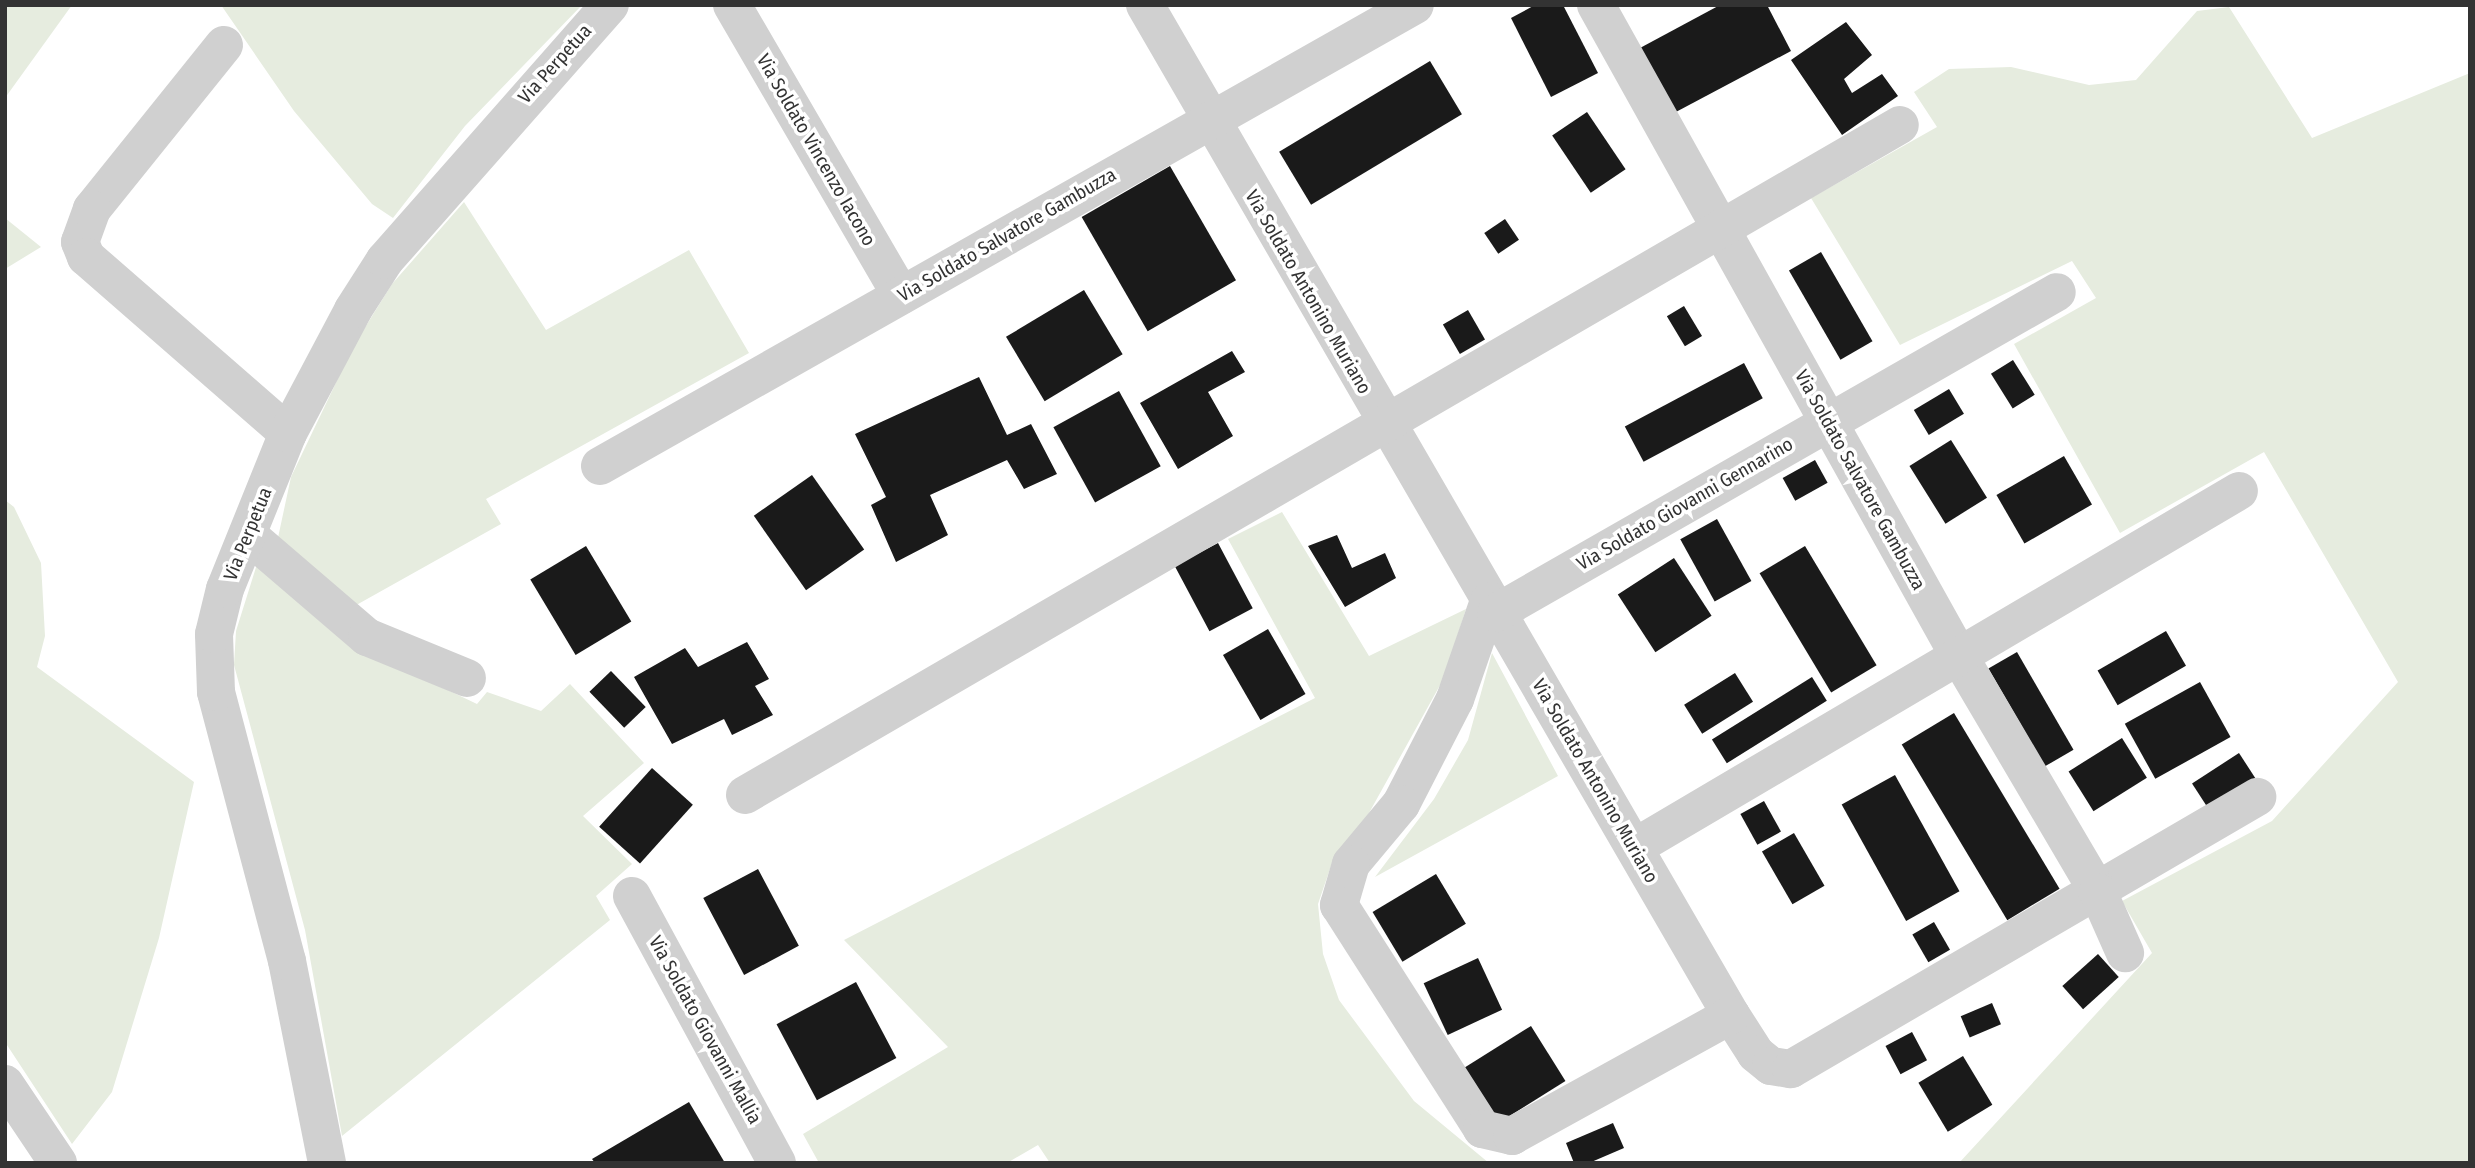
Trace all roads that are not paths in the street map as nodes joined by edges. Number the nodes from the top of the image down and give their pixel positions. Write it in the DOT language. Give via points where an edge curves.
graph roads {
  1 [pos="610,5"];
  2 [pos="732,5"];
  3 [pos="1145,5"];
  4 [pos="1415,5"];
  5 [pos="1596,5"];
  6 [pos="224,45"];
  7 [pos="1209,121"];
  8 [pos="1900,125"];
  9 [pos="1719,228"];
  10 [pos="2057,292"];
  11 [pos="901,295"];
  12 [pos="1828,422"];
  13 [pos="1384,423"];
  14 [pos="288,433"];
  15 [pos="600,467"];
  16 [pos="2239,491"];
  17 [pos="249,536"];
  18 [pos="1493,607"];
  19 [pos="1959,656"];
  20 [pos="467,678"];
  21 [pos="745,795"];
  22 [pos="2258,797"];
  23 [pos="1635,847"];
  24 [pos="2098,892"];
  25 [pos="632,896"];
  26 [pos="2125,953"];
  27 [pos="1731,1016"];
  28 [pos="5,1084"];
  29 [pos="58,1163"];
  30 [pos="327,1163"];
  31 [pos="777,1163"];
  1 -- 14 [label="street, Via Perpetua" via="385,260 328,354"];
  2 -- 11 [label="street, Via Soldato Vincenzo Iacono"];
  3 -- 7 [label="street, Via Soldato Antonino Muriano"];
  4 -- 7 [label="street, Via Soldato Salvatore Gambuzza"];
  5 -- 9 [label="street, Via Soldato Salvatore Gambuzza"];
  6 -- 14 [label="street" via="92,209 80,242 86,257"];
  7 -- 11 [label="street, Via Soldato Salvatore Gambuzza"];
  7 -- 13 [label="street, Via Soldato Antonino Muriano"];
  8 -- 9 [label="street"];
  9 -- 12 [label="street, Via Soldato Salvatore Gambuzza"];
  9 -- 13 [label="street"];
  10 -- 12 [label="street, Via Soldato Giovanni Gennarino"];
  11 -- 15 [label="street, Via Soldato Salvatore Gambuzza"];
  12 -- 18 [label="street, Via Soldato Giovanni Gennarino"];
  12 -- 19 [label="street, Via Soldato Salvatore Gambuzza"];
  13 -- 18 [label="street, Via Soldato Antonino Muriano"];
  13 -- 21 [label="street"];
  14 -- 17 [label="street, Via Perpetua"];
  16 -- 19 [label="street"];
  17 -- 20 [label="street" via="367,637"];
  17 -- 30 [label="street, Via Perpetua" via="225,589 214,634 216,692 287,961"];
  18 -- 23 [label="street, Via Soldato Antonino Muriano"];
  18 -- 27 [label="street" via="1455,699 1401,804 1351,864 1339,905 1482,1129 1513,1136"];
  19 -- 23 [label="street"];
  19 -- 24 [label="street, Via Soldato Salvatore Gambuzza"];
  22 -- 24 [label="street, Via Soldato Antonino Muriano"];
  23 -- 27 [label="street, Via Soldato Antonino Muriano"];
  24 -- 26 [label="street, Via Soldato Salvatore Gambuzza"];
  24 -- 27 [label="street, Via Soldato Antonino Muriano" via="1791,1069 1771,1066 1756,1054"];
  25 -- 31 [label="street, Via Soldato Giovanni Mallia"];
  28 -- 29 [label="street"];
}
